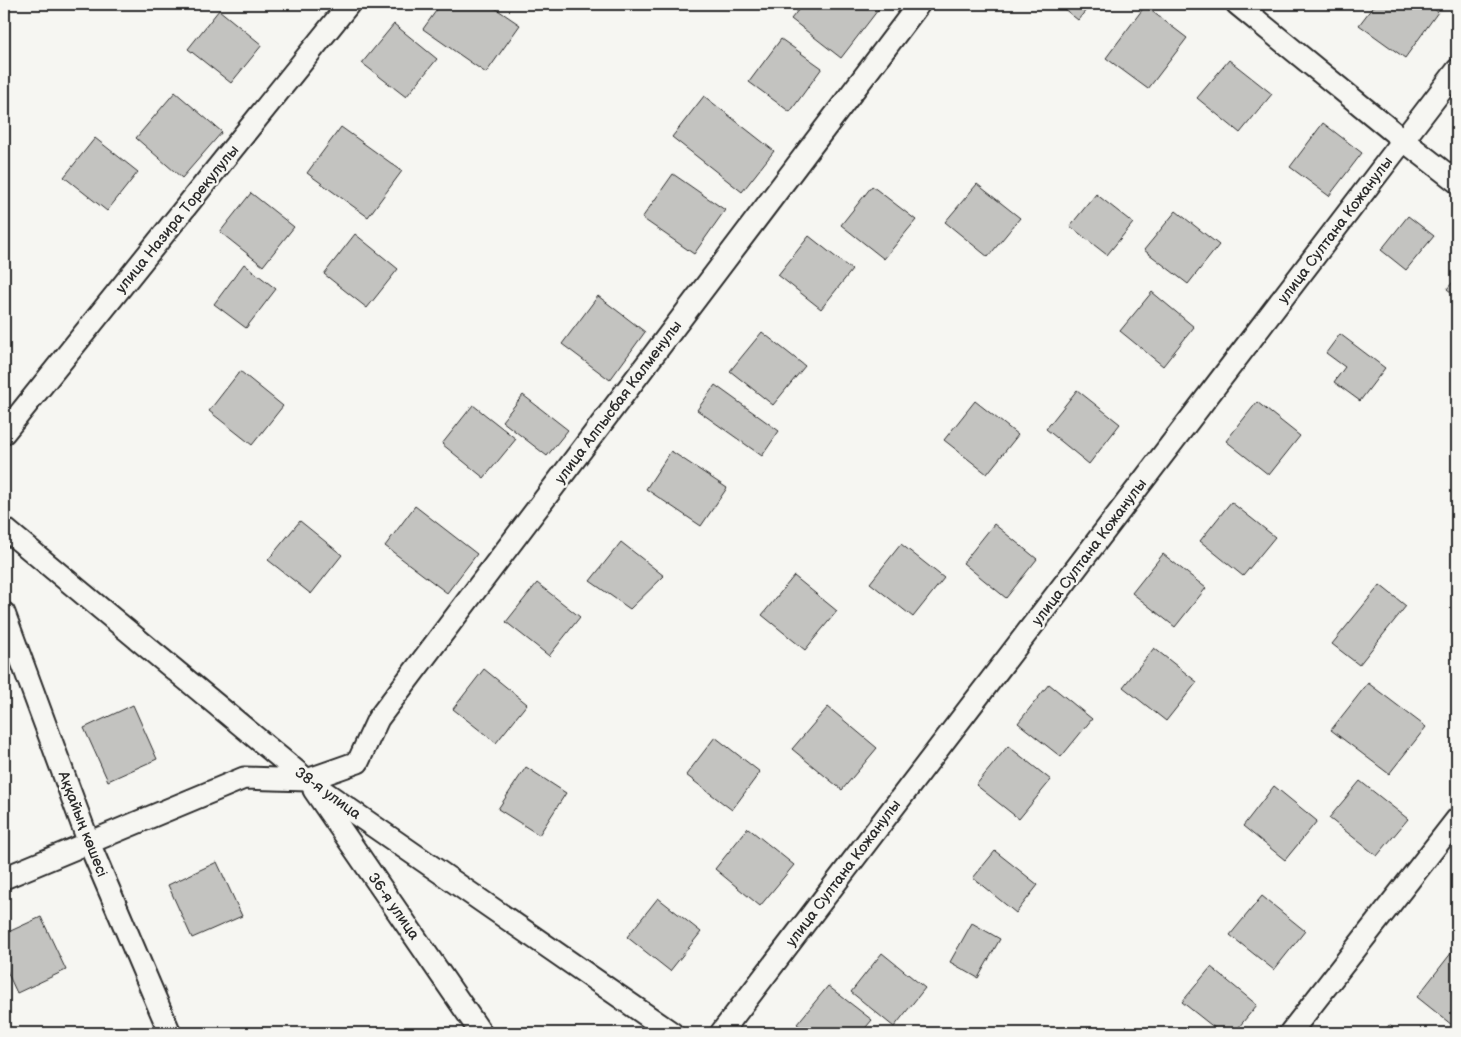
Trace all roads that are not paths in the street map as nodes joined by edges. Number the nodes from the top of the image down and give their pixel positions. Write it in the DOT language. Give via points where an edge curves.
graph roads {
  1 [pos="349,4"];
  2 [pos="919,4"];
  3 [pos="1237,4"];
  4 [pos="1457,70"];
  5 [pos="1404,140"];
  6 [pos="1457,182"];
  7 [pos="4,433"];
  8 [pos="4,528"];
  9 [pos="4,613"];
  10 [pos="307,780"];
  11 [pos="1457,819"];
  12 [pos="89,843"];
  13 [pos="4,878"];
  14 [pos="170,1033"];
  15 [pos="481,1033"];
  16 [pos="672,1033"];
  17 [pos="721,1033"];
  18 [pos="1290,1033"];
  1 -- 7 [label="street, улица Назира Торекулулы"];
  2 -- 10 [label="street, улица Алпысбая Калменулы" via="378,719 358,762"];
  3 -- 5 [label="street"];
  4 -- 5 [label="street, улица Султана Кожанулы"];
  5 -- 6 [label="street"];
  5 -- 17 [label="street, улица Султана Кожанулы"];
  8 -- 10 [label="street, 38-я улица"];
  9 -- 12 [label="street, Аққайың көшесі"];
  10 -- 12 [label="street" via="244,778"];
  10 -- 15 [label="street, 36-я улица"];
  10 -- 16 [label="street, 38-я улица"];
  11 -- 18 [label="street"];
  12 -- 13 [label="street"];
  12 -- 14 [label="street, Аққайың көшесі"];
}
